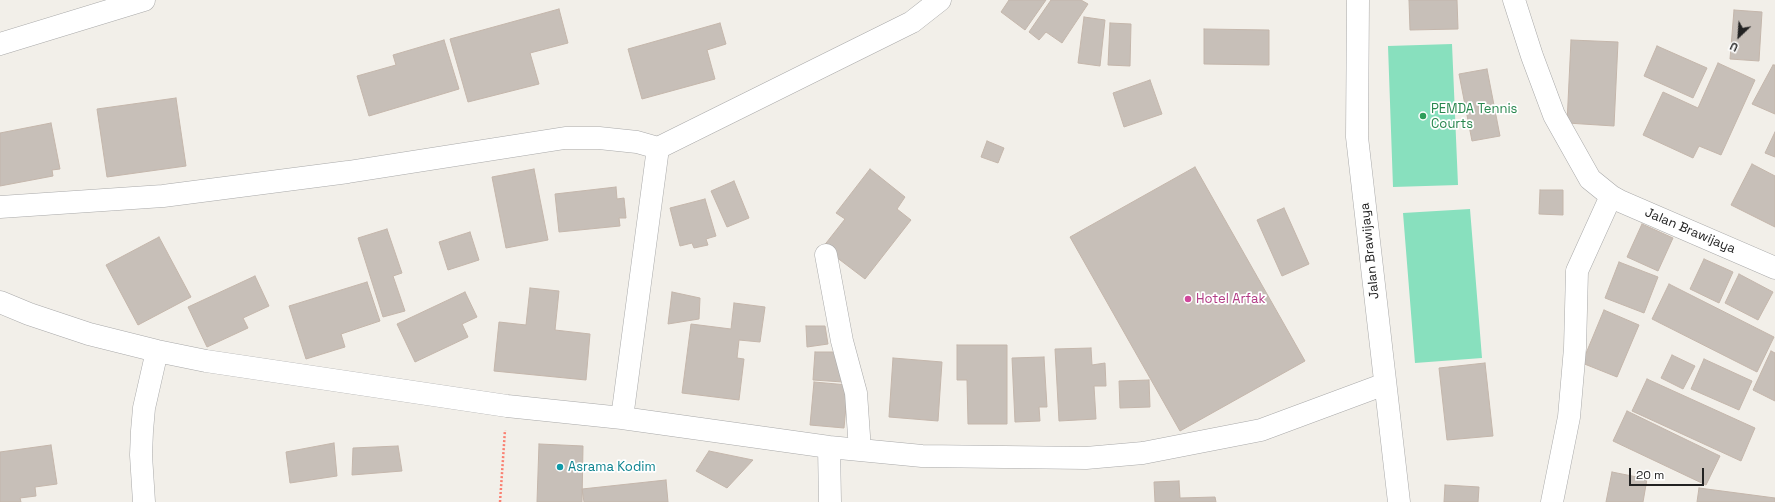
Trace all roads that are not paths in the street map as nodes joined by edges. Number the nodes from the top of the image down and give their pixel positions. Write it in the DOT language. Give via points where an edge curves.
graph roads {
  1 [pos="144,0"];
  2 [pos="1358,0"];
  3 [pos="1514,0"];
  4 [pos="934,2"];
  5 [pos="0,44"];
  6 [pos="658,148"];
  7 [pos="1611,196"];
  8 [pos="0,208"];
  9 [pos="826,255"];
  10 [pos="1775,268"];
  11 [pos="0,302"];
  12 [pos="157,351"];
  13 [pos="1385,384"];
  14 [pos="622,418"];
  15 [pos="829,447"];
  16 [pos="860,450"];
  17 [pos="144,502"];
  18 [pos="830,502"];
  19 [pos="1399,502"];
  20 [pos="1552,502"];
  1 -- 5 [label="street"];
  2 -- 13 [label="street, Jalan Brawijaya" via="1357,137"];
  3 -- 7 [label="street, Jalan Brawijaya" via="1554,115 1590,179"];
  4 -- 6 [label="street" via="901,27"];
  6 -- 8 [label="street" via="637,142 565,138 348,172 170,195"];
  6 -- 14 [label="street"];
  7 -- 10 [label="street, Jalan Brawijaya"];
  7 -- 20 [label="street" via="1577,271 1575,348 1569,417"];
  9 -- 16 [label="street" via="842,341 856,393"];
  11 -- 12 [label="street" via="89,334"];
  12 -- 14 [label="street" via="262,370 507,406"];
  12 -- 17 [label="street" via="144,408 142,431"];
  13 -- 16 [label="street" via="1261,430 1122,456 948,458"];
  13 -- 19 [label="street, Jalan Brawijaya"];
  14 -- 15 [label="street"];
  15 -- 16 [label="street"];
  15 -- 18 [label="street"];
}
